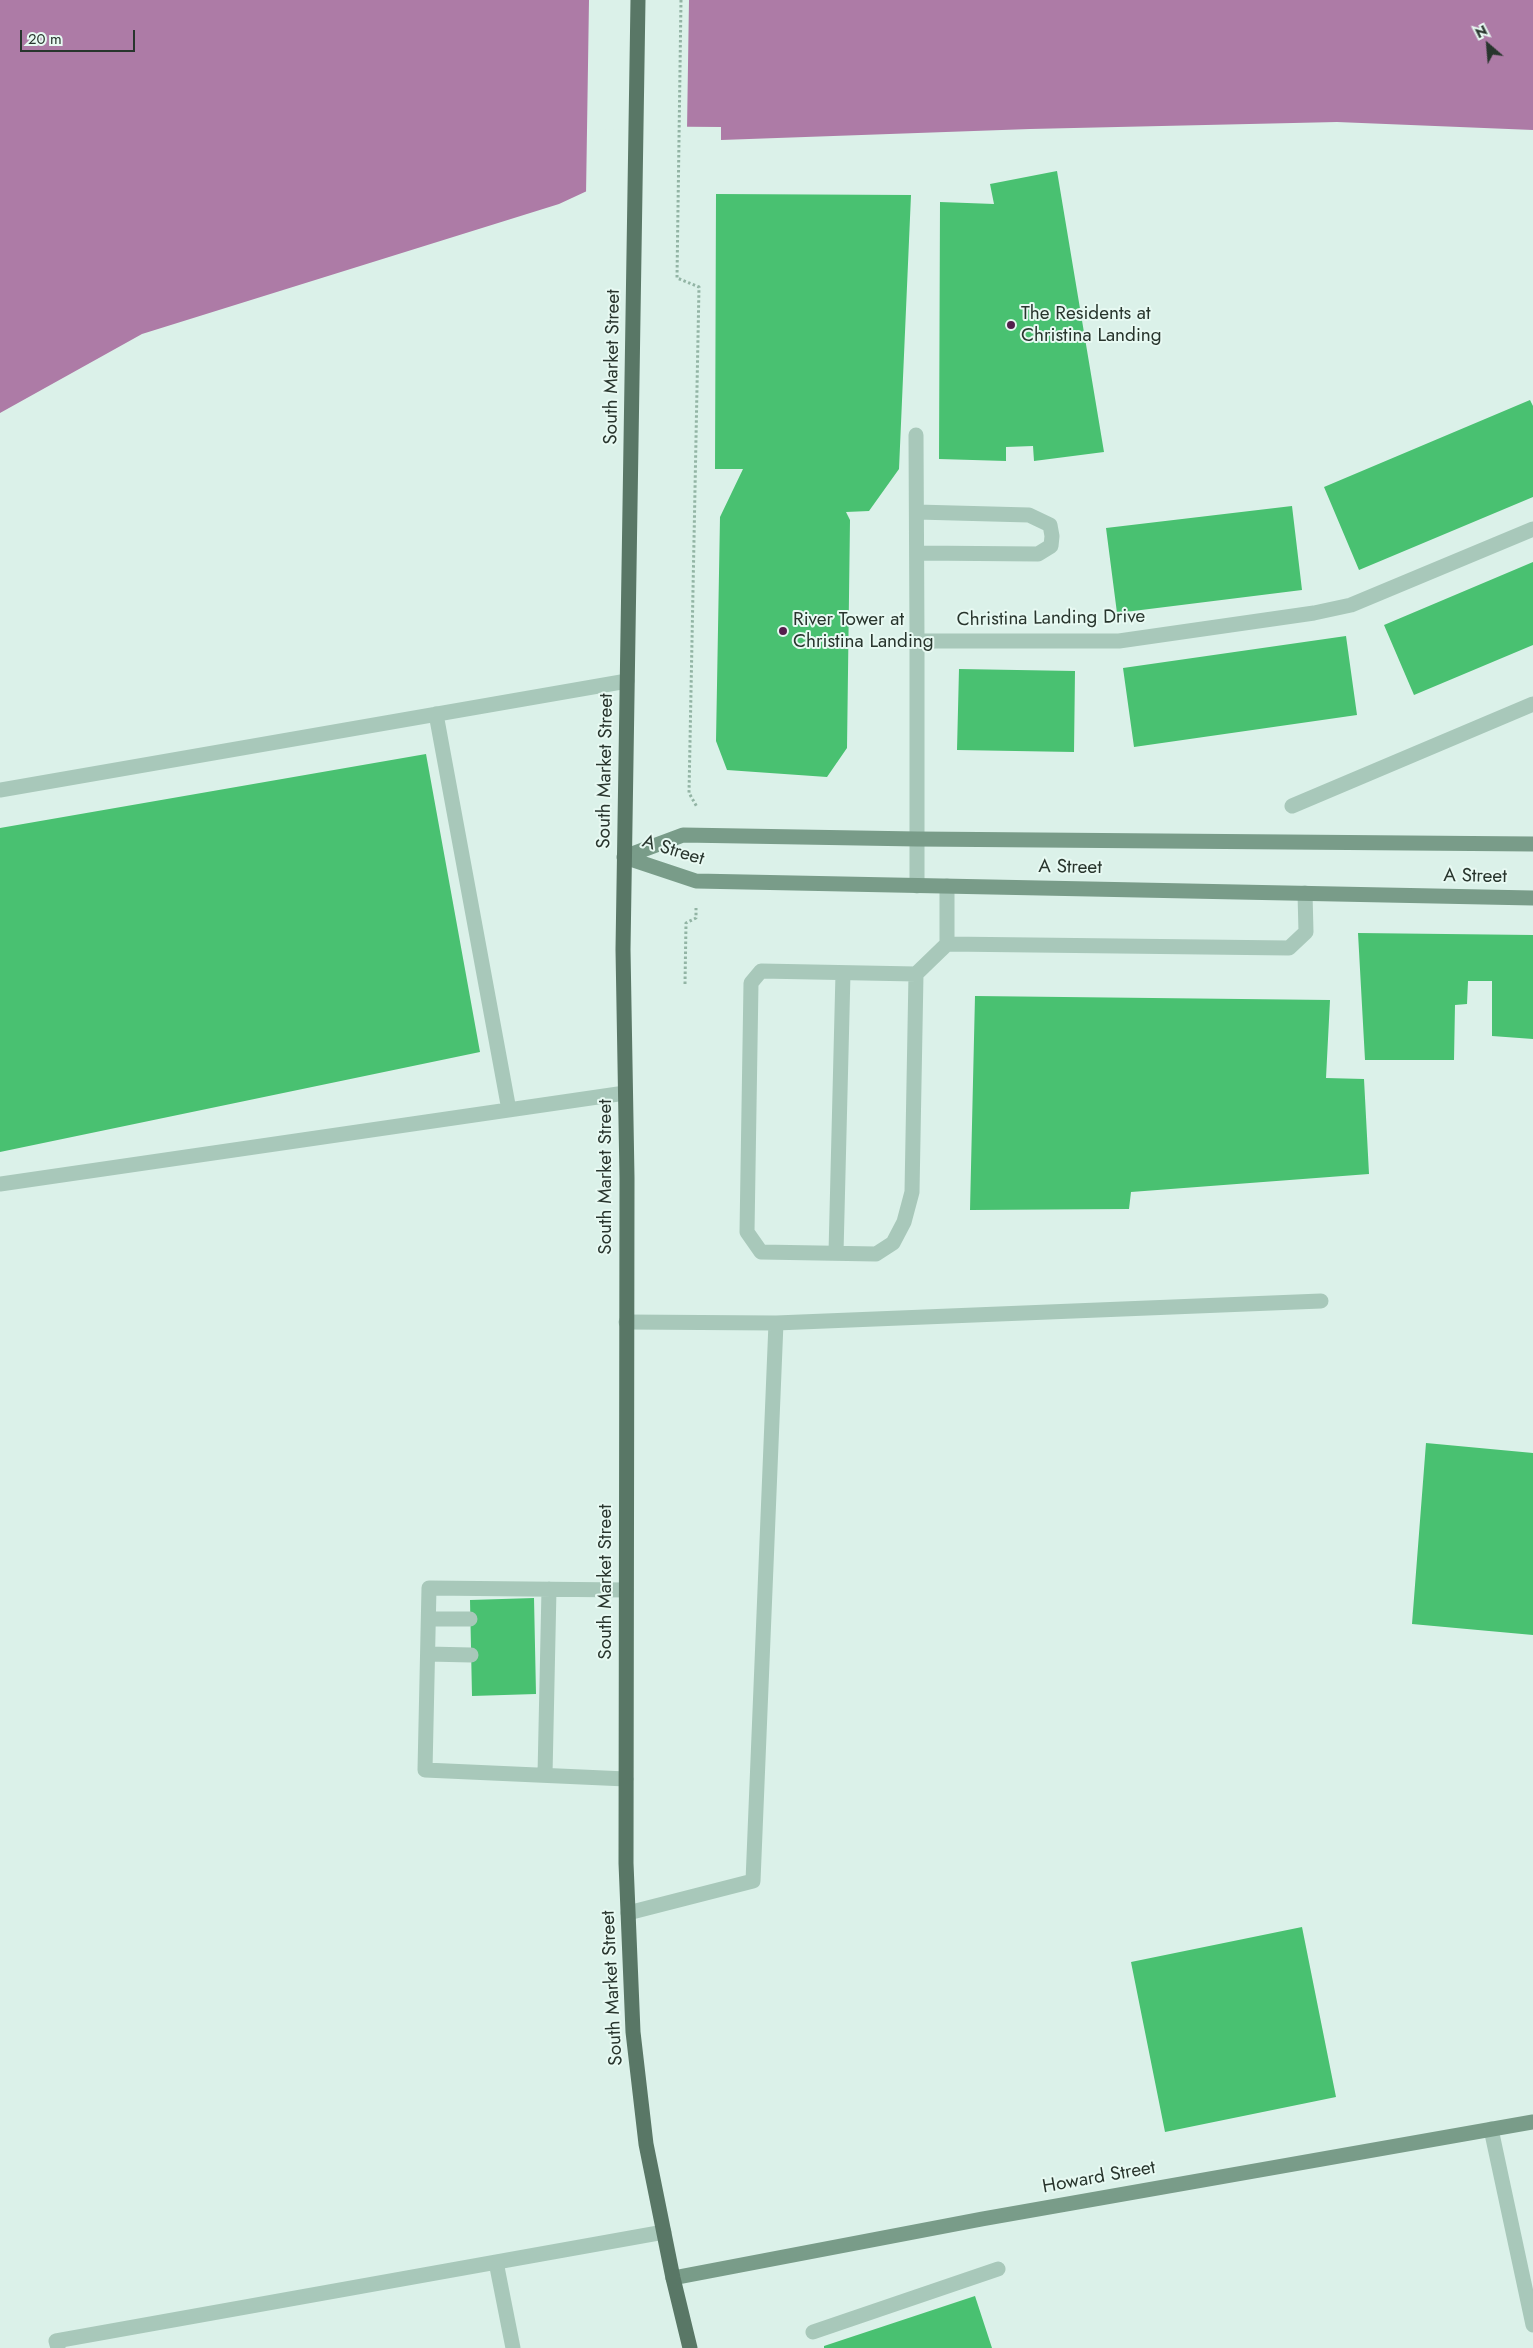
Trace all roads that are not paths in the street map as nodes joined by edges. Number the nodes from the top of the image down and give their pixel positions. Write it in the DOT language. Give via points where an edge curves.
graph roads {
  1 [pos="638,0"];
  2 [pos="916,435"];
  3 [pos="917,512"];
  4 [pos="1533,529"];
  5 [pos="917,553"];
  6 [pos="917,641"];
  7 [pos="627,681"];
  8 [pos="1533,704"];
  9 [pos="436,714"];
  10 [pos="0,790"];
  11 [pos="1292,806"];
  12 [pos="917,839"];
  13 [pos="1533,844"];
  14 [pos="624,856"];
  15 [pos="917,886"];
  16 [pos="947,886"];
  17 [pos="1305,893"];
  18 [pos="1533,898"];
  19 [pos="947,944"];
  20 [pos="843,973"];
  21 [pos="916,974"];
  22 [pos="625,1093"];
  23 [pos="509,1110"];
  24 [pos="0,1184"];
  25 [pos="836,1253"];
  26 [pos="1321,1301"];
  27 [pos="626,1322"];
  28 [pos="776,1324"];
  29 [pos="548,1589"];
  30 [pos="626,1590"];
  31 [pos="429,1618"];
  32 [pos="470,1619"];
  33 [pos="428,1654"];
  34 [pos="471,1655"];
  35 [pos="545,1775"];
  36 [pos="626,1779"];
  37 [pos="628,1913"];
  38 [pos="1533,2122"];
  39 [pos="1491,2129"];
  40 [pos="664,2232"];
  41 [pos="496,2262"];
  42 [pos="998,2269"];
  43 [pos="673,2278"];
  44 [pos="1533,2325"];
  45 [pos="813,2332"];
  46 [pos="58,2348"];
  47 [pos="513,2348"];
  48 [pos="690,2348"];
  1 -- 7 [label="main road, South Market Street"];
  2 -- 3 [label="street"];
  3 -- 5 [label="street"];
  3 -- 5 [label="street" via="1029,515 1050,525 1052,536 1051,546 1038,554"];
  4 -- 6 [label="street, Christina Landing Drive" via="1351,605 1314,613 1120,641"];
  5 -- 6 [label="street"];
  6 -- 12 [label="street"];
  7 -- 9 [label="street"];
  7 -- 14 [label="main road, South Market Street"];
  8 -- 11 [label="street"];
  9 -- 10 [label="street"];
  9 -- 23 [label="street"];
  12 -- 13 [label="street, A Street"];
  12 -- 14 [label="street, A Street" via="684,835"];
  12 -- 15 [label="street"];
  14 -- 15 [label="street, A Street" via="696,881"];
  14 -- 22 [label="main road, South Market Street"];
  15 -- 16 [label="street, A Street"];
  16 -- 17 [label="street, A Street"];
  16 -- 19 [label="street"];
  17 -- 18 [label="street, A Street"];
  17 -- 19 [label="street" via="1306,932 1289,948"];
  19 -- 21 [label="street"];
  20 -- 21 [label="street"];
  20 -- 25 [label="street"];
  20 -- 25 [label="street" via="761,971 751,983 746,1232 761,1252"];
  21 -- 25 [label="street" via="912,1192 904,1222 893,1243 876,1254"];
  22 -- 23 [label="street"];
  22 -- 27 [label="main road, South Market Street"];
  23 -- 24 [label="street"];
  26 -- 28 [label="street"];
  27 -- 28 [label="street"];
  27 -- 30 [label="main road, South Market Street"];
  28 -- 37 [label="street" via="753,1881"];
  29 -- 30 [label="street"];
  29 -- 31 [label="street" via="429,1588"];
  29 -- 35 [label="street" via="541,1620"];
  30 -- 36 [label="main road, South Market Street"];
  31 -- 32 [label="street"];
  31 -- 33 [label="street"];
  33 -- 34 [label="street"];
  33 -- 35 [label="street" via="425,1770"];
  35 -- 36 [label="street"];
  36 -- 37 [label="main road, South Market Street"];
  37 -- 40 [label="main road, South Market Street" via="638,2079 646,2144"];
  38 -- 39 [label="street, Howard Street"];
  39 -- 43 [label="street, Howard Street" via="992,2217"];
  39 -- 44 [label="street"];
  40 -- 41 [label="street"];
  40 -- 43 [label="main road, South Market Street"];
  41 -- 46 [label="street" via="56,2341"];
  41 -- 47 [label="street"];
  42 -- 45 [label="street"];
  43 -- 48 [label="main road, South Market Street"];
}
